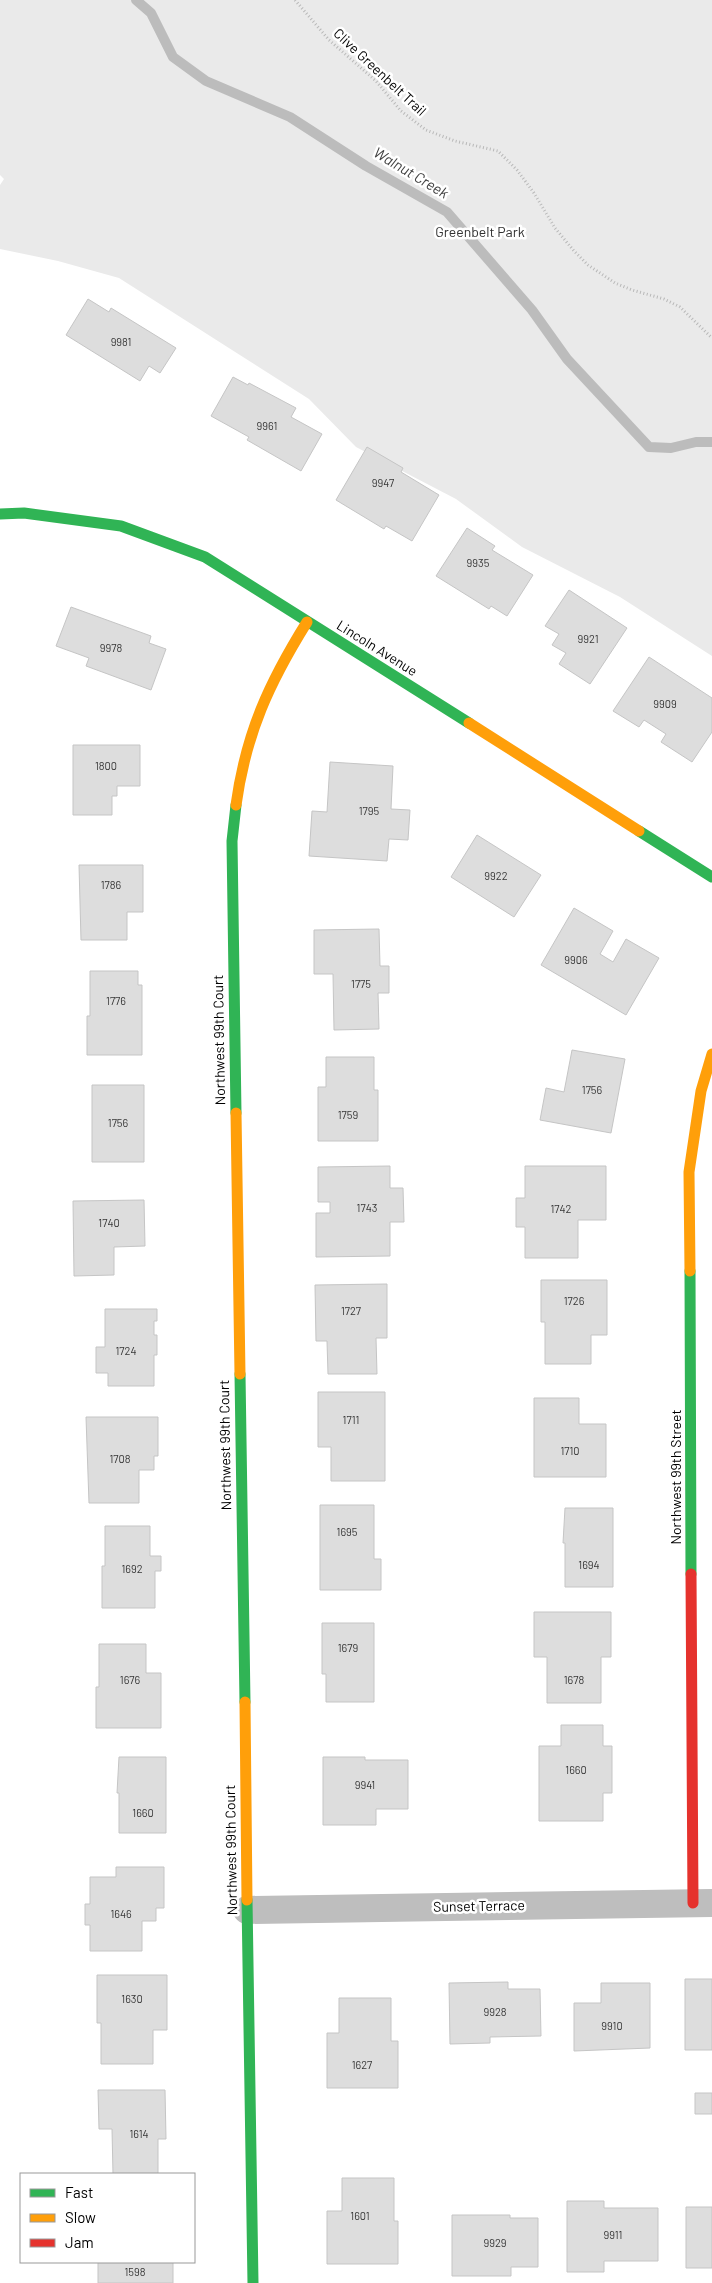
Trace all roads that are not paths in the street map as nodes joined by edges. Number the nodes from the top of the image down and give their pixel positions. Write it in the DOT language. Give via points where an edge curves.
graph roads {
  1 [pos="0,514"];
  2 [pos="307,622"];
  3 [pos="712,877"];
  4 [pos="712,1054"];
  5 [pos="702,1903"];
  6 [pos="247,1910"];
  7 [pos="253,2283"];
  1 -- 2 [label="street, Lincoln Avenue" via="24,513 121,526 205,557"];
  2 -- 3 [label="street, Lincoln Avenue"];
  2 -- 6 [label="street, Northwest 99th Court" via="263,701 244,760 232,842"];
  4 -- 5 [label="street, Northwest 99th Street" via="701,1091 689,1172"];
  5 -- 6 [label="street, Sunset Terrace"];
  6 -- 7 [label="street, Northwest 99th Court"];
}
